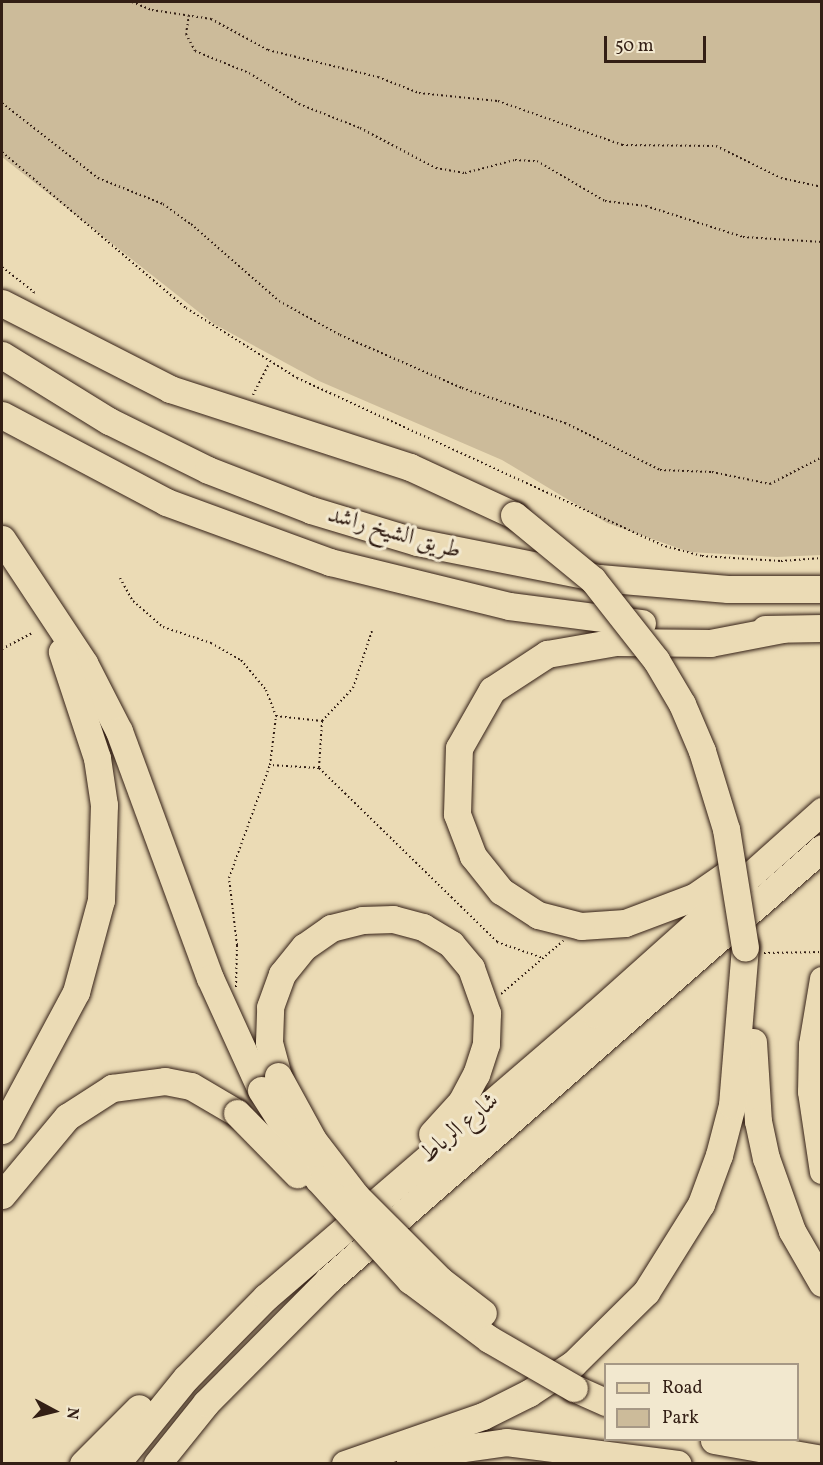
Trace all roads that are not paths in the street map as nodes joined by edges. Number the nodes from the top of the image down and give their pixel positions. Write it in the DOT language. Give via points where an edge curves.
graph roads {
  1 [pos="2,303"];
  2 [pos="2,355"];
  3 [pos="2,415"];
  4 [pos="2,539"];
  5 [pos="822,589"];
  6 [pos="42,600"];
  7 [pos="822,628"];
  8 [pos="783,629"];
  9 [pos="822,809"];
  10 [pos="822,848"];
  11 [pos="752,950"];
  12 [pos="822,979"];
  13 [pos="56,1034"];
  14 [pos="269,1083"];
  15 [pos="2,1102"];
  16 [pos="2,1130"];
  17 [pos="822,1172"];
  18 [pos="2,1195"];
  19 [pos="349,1223"];
  20 [pos="387,1258"];
  21 [pos="822,1283"];
  22 [pos="266,1297"];
  23 [pos="588,1381"];
  24 [pos="604,1400"];
  25 [pos="799,1437"];
  26 [pos="720,1441"];
  27 [pos="822,1441"];
  28 [pos="630,1459"];
  29 [pos="822,1459"];
  30 [pos="83,1464"];
  31 [pos="116,1464"];
  32 [pos="158,1464"];
  33 [pos="345,1464"];
  34 [pos="367,1464"];
  35 [pos="678,1464"];
  1 -- 11 [label="highway, bridge" via="170,389 410,467 514,515 593,580 656,660 682,704 702,751 726,829"];
  2 -- 5 [label="highway, طريق الشيخ راشد" via="109,421 208,470 385,533 470,555 598,578 728,589"];
  3 -- 8 [label="highway, طريق الشيخ راشد" via="166,502 274,544 386,578 577,616"];
  4 -- 6 [label="highway"];
  6 -- 13 [label="highway" via="85,712 104,805 105,853 91,946"];
  6 -- 14 [label="highway" via="84,663 118,731 225,1016"];
  7 -- 8 [label="highway, طريق الشيخ راشد"];
  8 -- 9 [label="highway" via="710,643 616,642 570,648 527,663 508,675 478,708 459,748 455,770 457,814 468,846 486,874 518,904 559,922 581,926 625,923 694,897"];
  9 -- 19 [label="highway, شارع الرباط" via="595,1014"];
  10 -- 32 [label="highway, شارع الرباط" via="328,1280 206,1403"];
  11 -- 21 [label="highway" via="754,1083 766,1158 792,1231"];
  11 -- 33 [label="highway" via="732,1105 719,1155 701,1204 646,1292 573,1364 529,1393 483,1416"];
  12 -- 17 [label="main road" via="811,1045 810,1092"];
  13 -- 15 [label="highway"];
  13 -- 16 [label="highway"];
  14 -- 19 [label="highway" via="268,1033 274,990 304,947 346,923 393,919 438,935 471,968 486,1007 486,1044 469,1088 440,1126 374,1190"];
  14 -- 20 [label="highway, bridge" via="318,1179"];
  14 -- 23 [label="highway, bridge" via="333,1169 410,1252 473,1306"];
  18 -- 20 [label="highway, bridge" via="67,1117 112,1088 156,1081 191,1086 237,1113 343,1226"];
  19 -- 22 [label="highway, شارع الرباط"];
  20 -- 23 [label="highway, bridge" via="489,1339"];
  22 -- 30 [label="highway" via="202,1344"];
  22 -- 31 [label="highway, شارع الرباط" via="186,1378"];
  23 -- 24 [label="highway"];
  25 -- 27 [label="highway"];
  26 -- 29 [label="highway"];
  28 -- 34 [label="highway" via="506,1442"];
  28 -- 35 [label="highway"];
}
